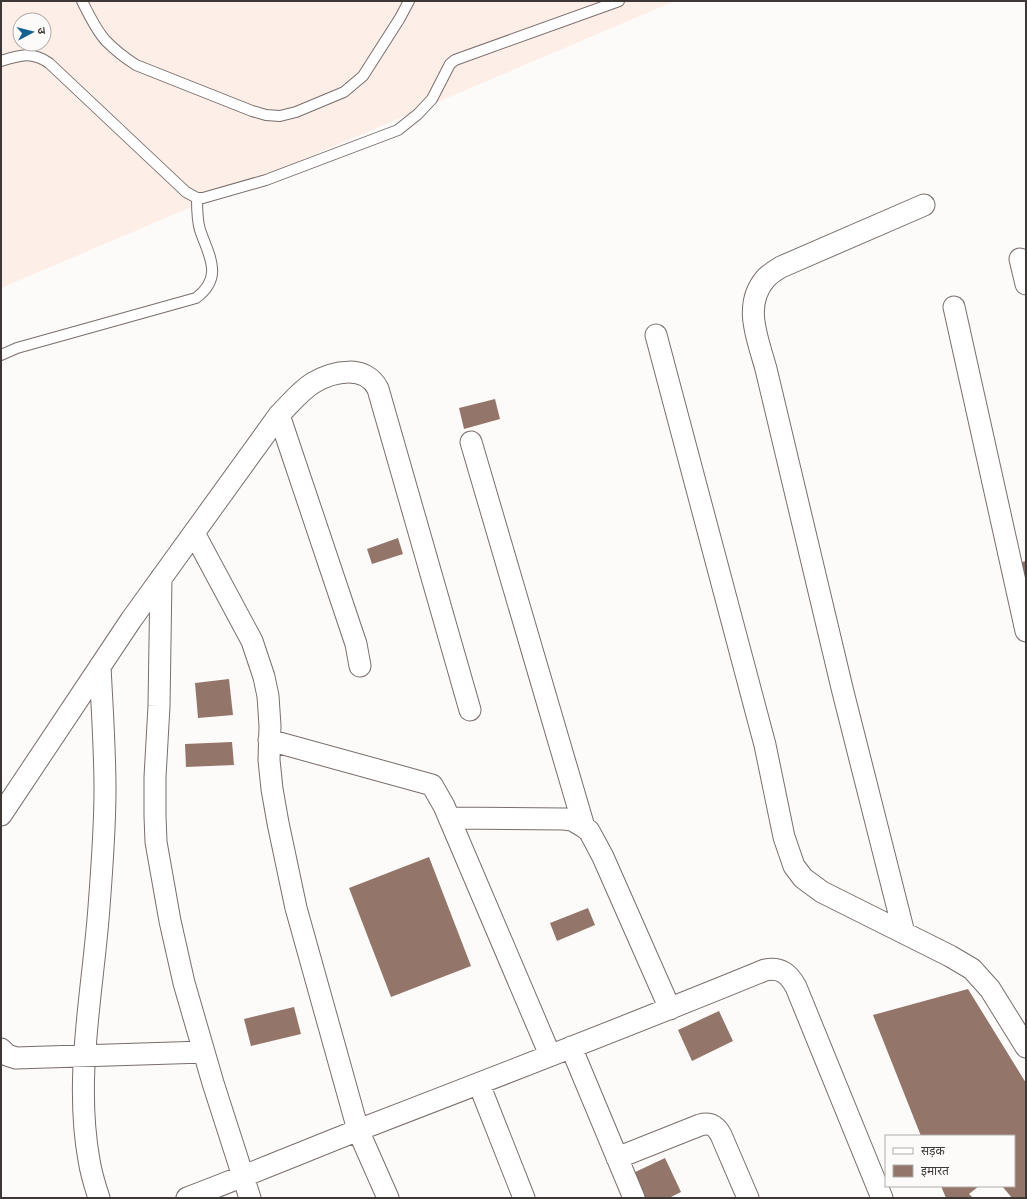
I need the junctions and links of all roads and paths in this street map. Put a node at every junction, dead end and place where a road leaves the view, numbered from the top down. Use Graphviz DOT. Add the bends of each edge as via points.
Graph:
graph roads {
  1 [pos="82,1"];
  2 [pos="409,1"];
  3 [pos="619,1"];
  4 [pos="1,61"];
  5 [pos="197,198"];
  6 [pos="924,205"];
  7 [pos="1020,259"];
  8 [pos="1026,284"];
  9 [pos="954,307"];
  10 [pos="656,335"];
  11 [pos="1,355"];
  12 [pos="279,415"];
  13 [pos="471,442"];
  14 [pos="194,533"];
  15 [pos="161,578"];
  16 [pos="1026,630"];
  17 [pos="100,666"];
  18 [pos="360,666"];
  19 [pos="470,710"];
  20 [pos="269,740"];
  21 [pos="1,815"];
  22 [pos="449,818"];
  23 [pos="584,827"];
  24 [pos="904,933"];
  25 [pos="670,1009"];
  26 [pos="1026,1046"];
  27 [pos="571,1047"];
  28 [pos="1,1049"];
  29 [pos="204,1052"];
  30 [pos="550,1055"];
  31 [pos="85,1056"];
  32 [pos="478,1084"];
  33 [pos="358,1130"];
  34 [pos="617,1158"];
  35 [pos="243,1177"];
  36 [pos="99,1198"];
  37 [pos="186,1198"];
  38 [pos="250,1198"];
  39 [pos="388,1198"];
  40 [pos="524,1198"];
  41 [pos="634,1198"];
  42 [pos="748,1198"];
  43 [pos="882,1198"];
  1 -- 2 [label="lane" via="105,41 136,65 252,111 280,116 338,95 363,76"];
  3 -- 5 [label="lane" via="455,60 450,64 432,99 398,130 266,180"];
  4 -- 5 [label="lane" via="30,54 50,63 179,186"];
  5 -- 11 [label="lane" via="200,228 208,250 212,274 205,291 196,298 17,348"];
  6 -- 24 [label="street" via="781,267 767,277 753,304 754,326 842,692"];
  7 -- 8 [label="street"];
  9 -- 16 [label="street"];
  10 -- 24 [label="street" via="763,738 784,837 794,866 802,878 822,892"];
  12 -- 14 [label="street"];
  12 -- 18 [label="street" via="356,644"];
  12 -- 19 [label="street" via="313,383 330,376 360,373 375,382"];
  13 -- 23 [label="street"];
  14 -- 15 [label="street"];
  14 -- 20 [label="street" via="252,641 268,696"];
  15 -- 17 [label="street"];
  15 -- 29 [label="street" via="156,842 184,984"];
  17 -- 21 [label="street"];
  17 -- 31 [label="street" via="105,789 98,918"];
  20 -- 22 [label="street" via="432,785"];
  20 -- 33 [label="street" via="269,760 278,823 296,908"];
  22 -- 23 [label="street" via="564,819 572,820"];
  22 -- 30 [label="street"];
  23 -- 25 [label="street" via="589,831 603,857"];
  24 -- 26 [label="street" via="972,969 990,989"];
  25 -- 27 [label="street"];
  25 -- 43 [label="street" via="765,970 777,969 787,974 796,987"];
  27 -- 30 [label="street"];
  27 -- 34 [label="street"];
  28 -- 31 [label="street" via="7,1055 16,1058"];
  29 -- 31 [label="street"];
  29 -- 35 [label="street"];
  30 -- 32 [label="street"];
  31 -- 36 [label="street" via="85,1131 89,1161"];
  32 -- 33 [label="street"];
  32 -- 40 [label="street"];
  33 -- 35 [label="street"];
  33 -- 39 [label="street"];
  34 -- 41 [label="street"];
  34 -- 42 [label="street" via="700,1125 709,1124 718,1129"];
  35 -- 37 [label="street"];
  35 -- 38 [label="street"];
}
